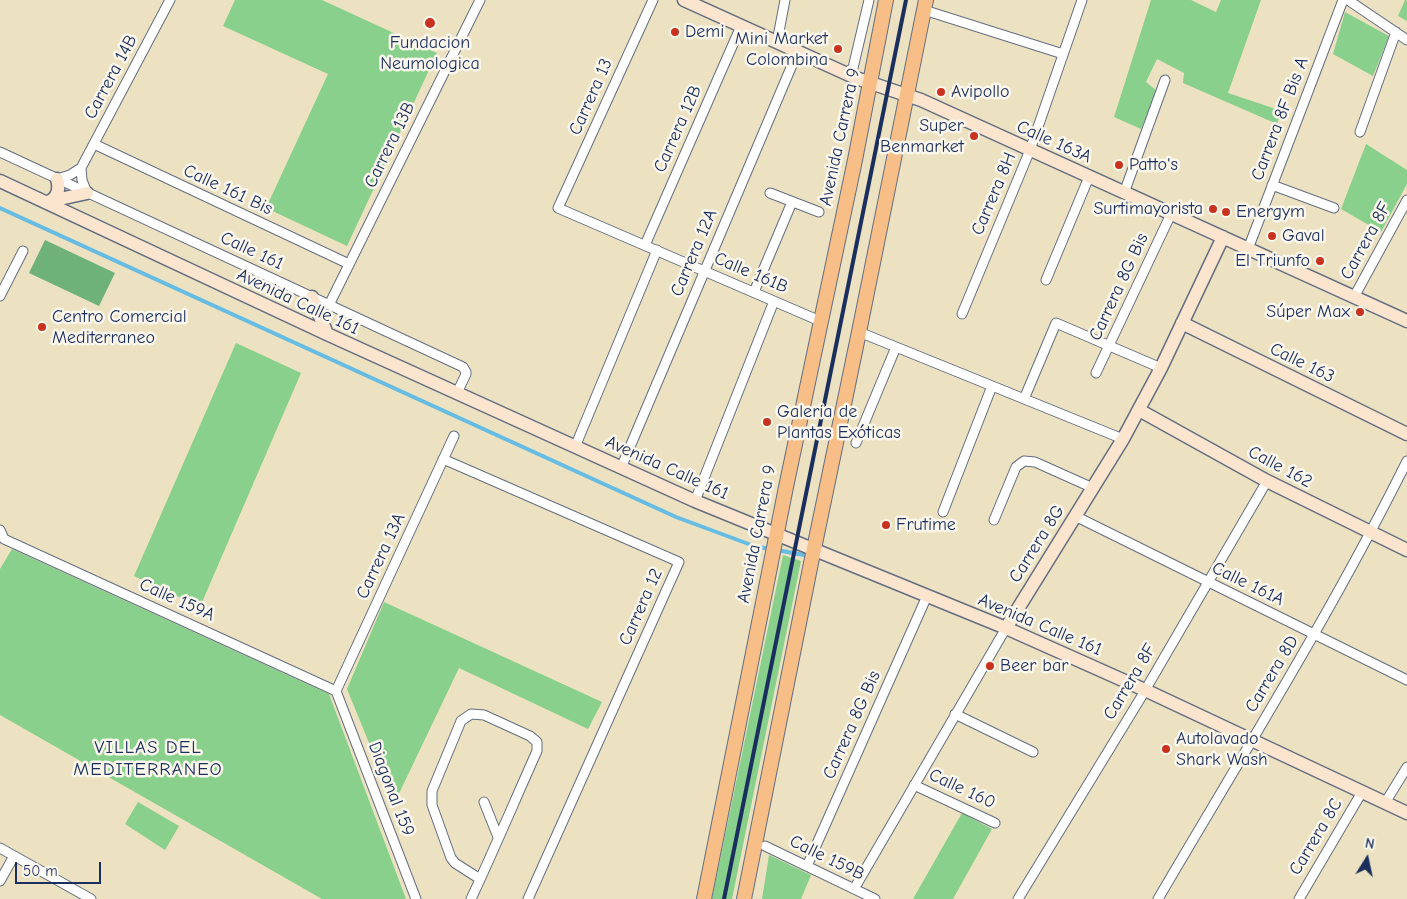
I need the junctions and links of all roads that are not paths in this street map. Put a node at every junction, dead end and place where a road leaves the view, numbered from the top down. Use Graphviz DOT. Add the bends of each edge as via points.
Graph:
graph roads {
  1 [pos="170,0"];
  2 [pos="480,0"];
  3 [pos="653,0"];
  4 [pos="684,0"];
  5 [pos="785,0"];
  6 [pos="868,0"];
  7 [pos="886,0"];
  8 [pos="1082,0"];
  9 [pos="1343,0"];
  10 [pos="1348,0"];
  11 [pos="925,5"];
  12 [pos="741,26"];
  13 [pos="1396,32"];
  14 [pos="1407,40"];
  15 [pos="777,42"];
  16 [pos="798,52"];
  17 [pos="1063,54"];
  18 [pos="846,73"];
  19 [pos="1165,80"];
  20 [pos="870,83"];
  21 [pos="907,95"];
  22 [pos="1360,132"];
  23 [pos="94,144"];
  24 [pos="1030,150"];
  25 [pos="0,152"];
  26 [pos="81,168"];
  27 [pos="1089,177"];
  28 [pos="57,179"];
  29 [pos="0,181"];
  30 [pos="1272,185"];
  31 [pos="87,193"];
  32 [pos="1124,193"];
  33 [pos="770,194"];
  34 [pos="1407,200"];
  35 [pos="46,202"];
  36 [pos="792,202"];
  37 [pos="558,208"];
  38 [pos="1334,208"];
  39 [pos="819,212"];
  40 [pos="1171,214"];
  41 [pos="1223,237"];
  42 [pos="645,245"];
  43 [pos="1248,249"];
  44 [pos="657,250"];
  45 [pos="23,252"];
  46 [pos="349,264"];
  47 [pos="704,271"];
  48 [pos="1046,280"];
  49 [pos="754,292"];
  50 [pos="0,296"];
  51 [pos="312,297"];
  52 [pos="1354,297"];
  53 [pos="774,301"];
  54 [pos="329,305"];
  55 [pos="962,314"];
  56 [pos="820,321"];
  57 [pos="1407,321"];
  58 [pos="1182,323"];
  59 [pos="860,332"];
  60 [pos="327,334"];
  61 [pos="1110,346"];
  62 [pos="896,347"];
  63 [pos="1160,368"];
  64 [pos="1096,373"];
  65 [pos="992,386"];
  66 [pos="456,393"];
  67 [pos="1024,399"];
  68 [pos="1139,410"];
  69 [pos="1407,434"];
  70 [pos="454,436"];
  71 [pos="1123,439"];
  72 [pos="856,443"];
  73 [pos="575,447"];
  74 [pos="443,459"];
  75 [pos="1407,461"];
  76 [pos="621,468"];
  77 [pos="1267,481"];
  78 [pos="1093,488"];
  79 [pos="695,501"];
  80 [pos="942,512"];
  81 [pos="1075,516"];
  82 [pos="994,520"];
  83 [pos="0,530"];
  84 [pos="1371,533"];
  85 [pos="776,534"];
  86 [pos="2,543"];
  87 [pos="813,550"];
  88 [pos="1407,550"];
  89 [pos="1207,582"];
  90 [pos="927,596"];
  91 [pos="1006,628"];
  92 [pos="1315,635"];
  93 [pos="1407,680"];
  94 [pos="336,690"];
  95 [pos="1145,690"];
  96 [pos="955,714"];
  97 [pos="1252,740"];
  98 [pos="1033,752"];
  99 [pos="1407,767"];
  100 [pos="914,785"];
  101 [pos="1362,792"];
  102 [pos="484,802"];
  103 [pos="1385,803"];
  104 [pos="1407,813"];
  105 [pos="996,822"];
  106 [pos="498,837"];
  107 [pos="765,846"];
  108 [pos="0,848"];
  109 [pos="14,856"];
  110 [pos="807,866"];
  111 [pos="480,879"];
  112 [pos="0,881"];
  113 [pos="854,889"];
  114 [pos="91,899"];
  115 [pos="416,899"];
  116 [pos="471,899"];
  117 [pos="528,899"];
  118 [pos="704,899"];
  119 [pos="744,899"];
  120 [pos="875,899"];
  121 [pos="1018,899"];
  122 [pos="1158,899"];
  123 [pos="1298,899"];
  1 -- 23 [label="street, Carrera 14B"];
  2 -- 46 [label="street, Carrera 13B"];
  3 -- 37 [label="street, Carrera 13"];
  4 -- 12 [label="main road, Calle 163A"];
  5 -- 15 [label="street"];
  6 -- 18 [label="street" via="853,68"];
  7 -- 20 [label="main road, Avenida Carrera 9"];
  8 -- 17 [label="street, Carrera 8H"];
  9 -- 30 [label="street, Carrera 8F Bis A"];
  10 -- 13 [label="street"];
  11 -- 17 [label="street"];
  11 -- 21 [label="main road"];
  12 -- 15 [label="main road, Calle 163A"];
  12 -- 42 [label="street, Carrera 12B"];
  13 -- 14 [label="street"];
  13 -- 22 [label="street"];
  15 -- 16 [label="main road, Calle 163A"];
  16 -- 18 [label="main road, Calle 163A"];
  16 -- 47 [label="street, Carrera 12A"];
  17 -- 24 [label="street, Carrera 8H"];
  18 -- 20 [label="main road, Calle 163A"];
  19 -- 32 [label="street"];
  20 -- 21 [label="main road, Calle 163A"];
  20 -- 56 [label="main road, Avenida Carrera 9"];
  21 -- 24 [label="main road, Calle 163A"];
  21 -- 59 [label="main road"];
  23 -- 26 [label="street, Carrera 14B"];
  23 -- 46 [label="street, Calle 161 Bis"];
  24 -- 27 [label="main road, Calle 163A"];
  24 -- 55 [label="street, Carrera 8H"];
  25 -- 28 [label="street, Calle 161"];
  26 -- 28 [label="street"];
  26 -- 31 [label="street"];
  27 -- 32 [label="main road, Calle 163A"];
  27 -- 48 [label="street"];
  28 -- 31 [label="street, Calle 161"];
  28 -- 35 [label="main road" via="56,196"];
  29 -- 35 [label="main road, Avenida Calle 161"];
  30 -- 38 [label="street"];
  30 -- 43 [label="street, Carrera 8F Bis A"];
  31 -- 35 [label="main road"];
  31 -- 51 [label="street, Calle 161"];
  32 -- 40 [label="main road, Calle 163A"];
  33 -- 36 [label="street"];
  34 -- 52 [label="street, Carrera 8F"];
  35 -- 60 [label="main road, Avenida Calle 161"];
  36 -- 39 [label="street"];
  36 -- 49 [label="street"];
  37 -- 42 [label="street, Calle 161B"];
  40 -- 41 [label="main road, Calle 163A"];
  40 -- 61 [label="street, Carrera 8G Bis"];
  41 -- 43 [label="main road, Calle 163A"];
  41 -- 58 [label="main road, Carrera 8G"];
  42 -- 44 [label="street, Calle 161B"];
  43 -- 52 [label="main road, Calle 163A"];
  44 -- 47 [label="street, Calle 161B"];
  44 -- 73 [label="street"];
  45 -- 50 [label="street"];
  46 -- 54 [label="street, Carrera 13B"];
  47 -- 49 [label="street, Calle 161B"];
  47 -- 76 [label="street, Carrera 12A"];
  49 -- 53 [label="street, Calle 161B"];
  51 -- 54 [label="street, Calle 161"];
  51 -- 60 [label="main road"];
  52 -- 57 [label="main road, Calle 163A"];
  53 -- 56 [label="street, Calle 161B"];
  53 -- 79 [label="street"];
  54 -- 66 [label="street, Calle 161" via="463,367 466,374"];
  56 -- 85 [label="main road, Avenida Carrera 9"];
  58 -- 63 [label="main road, Carrera 8G"];
  58 -- 69 [label="main road, Calle 163"];
  59 -- 62 [label="street"];
  59 -- 87 [label="main road"];
  60 -- 66 [label="main road, Avenida Calle 161"];
  61 -- 63 [label="street"];
  61 -- 64 [label="street, Carrera 8G Bis"];
  61 -- 67 [label="street" via="1056,323"];
  62 -- 65 [label="street"];
  62 -- 72 [label="street"];
  63 -- 68 [label="main road, Carrera 8G"];
  65 -- 67 [label="street"];
  65 -- 80 [label="street"];
  66 -- 73 [label="main road, Avenida Calle 161"];
  67 -- 71 [label="street"];
  68 -- 71 [label="main road, Carrera 8G"];
  68 -- 77 [label="main road, Calle 162"];
  70 -- 74 [label="street, Carrera 13A"];
  71 -- 78 [label="main road, Carrera 8G"];
  73 -- 76 [label="main road, Avenida Calle 161"];
  74 -- 94 [label="street, Carrera 13A"];
  74 -- 117 [label="street, Carrera 12" via="679,562"];
  75 -- 84 [label="street, Carrera 8D"];
  76 -- 79 [label="main road, Avenida Calle 161"];
  77 -- 84 [label="main road, Calle 162"];
  77 -- 89 [label="street, Carrera 8F"];
  78 -- 81 [label="main road, Carrera 8G"];
  78 -- 82 [label="street" via="1035,462 1024,461 1016,467"];
  79 -- 85 [label="main road, Avenida Calle 161"];
  81 -- 89 [label="street, Calle 161A"];
  81 -- 91 [label="main road, Carrera 8G"];
  83 -- 86 [label="street"];
  84 -- 88 [label="main road, Calle 162"];
  84 -- 92 [label="street, Carrera 8D"];
  85 -- 87 [label="main road, Avenida Calle 161"];
  85 -- 118 [label="main road, Avenida Carrera 9"];
  86 -- 94 [label="street, Calle 159A"];
  87 -- 90 [label="main road, Avenida Calle 161"];
  87 -- 119 [label="main road"];
  89 -- 92 [label="street, Calle 161A"];
  89 -- 95 [label="street, Carrera 8F"];
  90 -- 91 [label="main road, Avenida Calle 161"];
  90 -- 110 [label="street, Carrera 8G Bis"];
  91 -- 95 [label="main road, Avenida Calle 161"];
  91 -- 96 [label="street, Carrera 8G"];
  92 -- 93 [label="street, Calle 161A"];
  92 -- 97 [label="street, Carrera 8D"];
  94 -- 115 [label="street, Diagonal 159"];
  95 -- 97 [label="main road, Avenida Calle 161"];
  95 -- 121 [label="street, Carrera 8F"];
  96 -- 98 [label="street"];
  96 -- 100 [label="street, Carrera 8G"];
  97 -- 101 [label="main road, Avenida Calle 161"];
  97 -- 122 [label="street, Carrera 8D"];
  99 -- 103 [label="street"];
  100 -- 105 [label="street, Calle 160"];
  100 -- 113 [label="street, Carrera 8G"];
  101 -- 103 [label="main road, Avenida Calle 161"];
  101 -- 123 [label="street, Carrera 8C"];
  102 -- 106 [label="street"];
  103 -- 104 [label="main road, Avenida Calle 161"];
  106 -- 111 [label="street"];
  106 -- 111 [label="street" via="537,750 537,742 484,715 471,714 461,721 432,791 432,805 451,858 455,864"];
  107 -- 110 [label="street, Calle 159B"];
  108 -- 109 [label="street"];
  109 -- 112 [label="street"];
  109 -- 114 [label="street"];
  110 -- 113 [label="street, Calle 159B"];
  111 -- 116 [label="street"];
  113 -- 120 [label="street, Calle 159B"];
}
